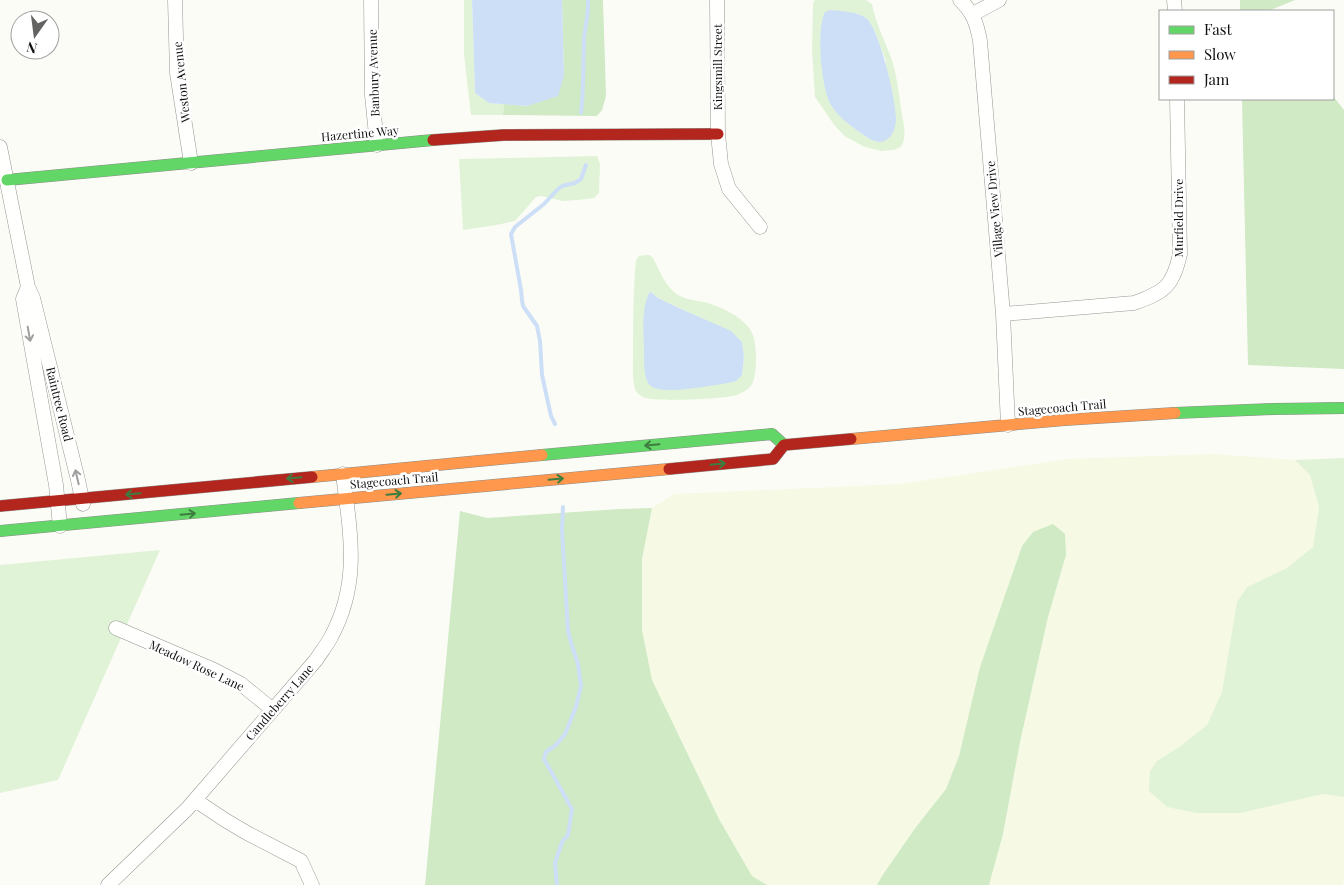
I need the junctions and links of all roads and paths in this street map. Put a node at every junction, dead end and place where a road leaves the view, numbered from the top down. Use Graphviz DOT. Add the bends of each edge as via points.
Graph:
graph roads {
  1 [pos="175,0"];
  2 [pos="371,0"];
  3 [pos="717,0"];
  4 [pos="960,0"];
  5 [pos="999,0"];
  6 [pos="973,14"];
  7 [pos="1177,100"];
  8 [pos="718,134"];
  9 [pos="377,145"];
  10 [pos="0,147"];
  11 [pos="192,163"];
  12 [pos="7,180"];
  13 [pos="760,227"];
  14 [pos="28,287"];
  15 [pos="1002,314"];
  16 [pos="1344,408"];
  17 [pos="1008,425"];
  18 [pos="784,445"];
  19 [pos="343,474"];
  20 [pos="82,498"];
  21 [pos="346,499"];
  22 [pos="58,501"];
  23 [pos="0,506"];
  24 [pos="85,523"];
  25 [pos="60,526"];
  26 [pos="0,531"];
  27 [pos="116,628"];
  28 [pos="273,710"];
  29 [pos="195,800"];
  30 [pos="108,885"];
  31 [pos="312,885"];
  1 -- 11 [label="street, Weston Avenue" via="177,73"];
  2 -- 9 [label="street, Banbury Avenue" via="372,95"];
  3 -- 8 [label="street, Kingsmill Street"];
  4 -- 6 [label="street, Village View Drive"];
  5 -- 6 [label="street"];
  6 -- 15 [label="street, Village View Drive" via="980,41"];
  7 -- 15 [label="street, Murfield Drive" via="1180,254 1176,272 1166,287 1134,303"];
  8 -- 9 [label="main road, Hazertine Way" via="470,136"];
  8 -- 13 [label="street, Kingsmill Street" via="721,164 729,189"];
  9 -- 11 [label="main road, Hazertine Way"];
  10 -- 12 [label="street, Raintree Road"];
  11 -- 12 [label="main road, Hazertine Way"];
  12 -- 14 [label="street, Raintree Road"];
  20 -- 14 [label="street, Raintree Road, one-way" via="34,298"];
  14 -- 22 [label="street, Raintree Road, one-way" via="23,299"];
  15 -- 17 [label="street, Village View Drive"];
  16 -- 17 [label="main road, Stagecoach Trail" via="1159,413"];
  17 -- 18 [label="main road, Stagecoach Trail"];
  18 -- 19 [label="main road, Stagecoach Trail, one-way" via="772,434"];
  21 -- 18 [label="main road, Stagecoach Trail, one-way" via="773,459"];
  19 -- 20 [label="main road, Stagecoach Trail, one-way"];
  19 -- 21 [label="street, Candleberry Lane"];
  20 -- 22 [label="main road, Stagecoach Trail"];
  20 -- 24 [label="street, Raintree Road"];
  24 -- 21 [label="main road, Stagecoach Trail, one-way"];
  21 -- 28 [label="street, Candleberry Lane" via="352,552 347,598 331,638"];
  22 -- 23 [label="main road, Stagecoach Trail"];
  22 -- 25 [label="street, Raintree Road"];
  24 -- 25 [label="main road, Stagecoach Trail"];
  25 -- 26 [label="main road, Stagecoach Trail"];
  27 -- 28 [label="street, Meadow Rose Lane" via="242,684"];
  28 -- 29 [label="street, Candleberry Lane"];
  29 -- 30 [label="street, Candleberry Lane"];
  29 -- 31 [label="street" via="247,833 301,861"];
}
